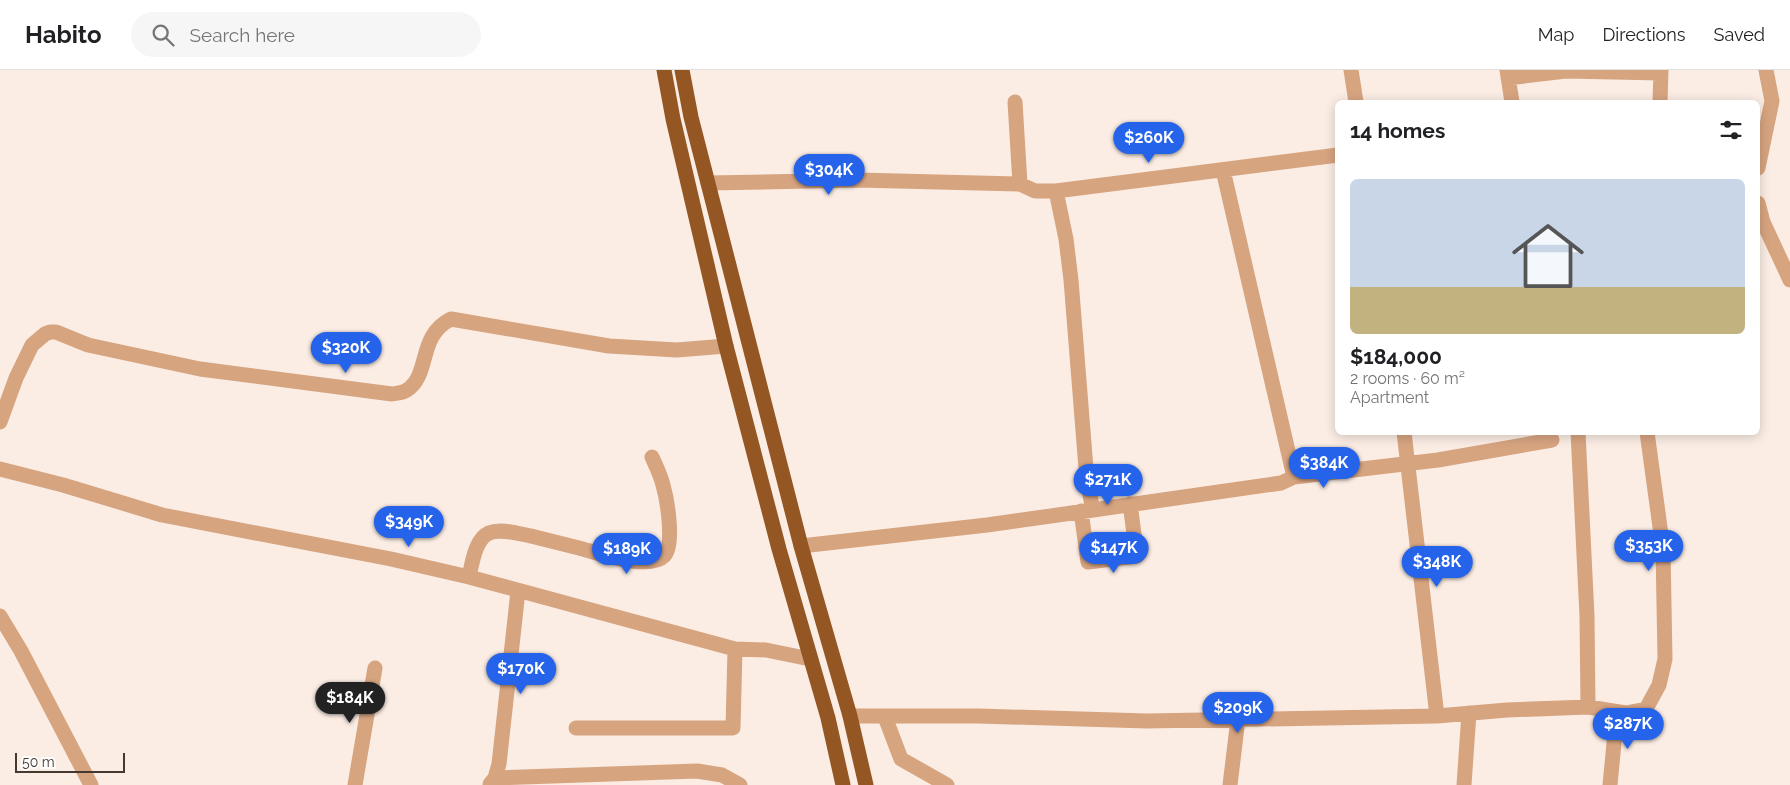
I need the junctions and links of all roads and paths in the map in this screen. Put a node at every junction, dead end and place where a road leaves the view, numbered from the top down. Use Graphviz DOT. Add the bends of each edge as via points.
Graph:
graph roads {
  1 [pos="664,70"];
  2 [pos="682,70"];
  3 [pos="1351,70"];
  4 [pos="1766,70"];
  5 [pos="1660,71"];
  6 [pos="1507,74"];
  7 [pos="1356,100"];
  8 [pos="1512,100"];
  9 [pos="1660,100"];
  10 [pos="1015,102"];
  11 [pos="1335,155"];
  12 [pos="1760,158"];
  13 [pos="1223,170"];
  14 [pos="708,184"];
  15 [pos="1020,184"];
  16 [pos="1056,191"];
  17 [pos="1760,211"];
  18 [pos="1790,280"];
  19 [pos="726,346"];
  20 [pos="0,422"];
  21 [pos="1404,435"];
  22 [pos="1578,435"];
  23 [pos="1647,435"];
  24 [pos="1552,440"];
  25 [pos="652,457"];
  26 [pos="1408,464"];
  27 [pos="0,469"];
  28 [pos="1294,477"];
  29 [pos="1130,504"];
  30 [pos="1087,510"];
  31 [pos="801,546"];
  32 [pos="469,577"];
  33 [pos="518,591"];
  34 [pos="0,616"];
  35 [pos="735,649"];
  36 [pos="810,659"];
  37 [pos="375,668"];
  38 [pos="1588,708"];
  39 [pos="1617,712"];
  40 [pos="1469,713"];
  41 [pos="850,716"];
  42 [pos="1437,716"];
  43 [pos="885,717"];
  44 [pos="1238,719"];
  45 [pos="576,728"];
  46 [pos="492,781"];
  47 [pos="91,785"];
  48 [pos="355,785"];
  49 [pos="740,785"];
  50 [pos="843,785"];
  51 [pos="866,785"];
  52 [pos="947,785"];
  53 [pos="1230,785"];
  54 [pos="1464,785"];
  55 [pos="1610,785"];
  1 -- 19 [label="highway"];
  2 -- 14 [label="highway"];
  3 -- 7 [label="street"];
  4 -- 12 [label="street" via="1772,101"];
  5 -- 6 [label="street"];
  5 -- 9 [label="street"];
  6 -- 8 [label="street"];
  10 -- 15 [label="street"];
  11 -- 13 [label="street"];
  13 -- 16 [label="street"];
  13 -- 28 [label="street"];
  14 -- 15 [label="street" via="858,180"];
  14 -- 31 [label="highway"];
  15 -- 16 [label="street" via="1035,192"];
  16 -- 30 [label="street" via="1067,247"];
  17 -- 18 [label="street"];
  19 -- 20 [label="street" via="677,350 609,346 451,319 433,332 414,383 406,391 392,394 200,369 88,345 50,332 32,345"];
  19 -- 36 [label="highway"];
  21 -- 26 [label="street"];
  22 -- 38 [label="street"];
  23 -- 39 [label="street" via="1663,549 1665,659 1659,685 1646,709"];
  24 -- 26 [label="street"];
  25 -- 32 [label="street" via="663,485 670,527 670,543 664,557 641,562 619,559 544,539 489,533 480,541"];
  26 -- 28 [label="street"];
  26 -- 42 [label="street"];
  27 -- 32 [label="street" via="63,484 162,515"];
  28 -- 29 [label="street" via="1281,483"];
  29 -- 30 [label="street"];
  29 -- 30 [label="street" via="1137,556 1088,562"];
  30 -- 31 [label="street"];
  31 -- 41 [label="highway"];
  32 -- 33 [label="street"];
  33 -- 35 [label="street"];
  33 -- 46 [label="street" via="504,728 499,764"];
  34 -- 47 [label="street"];
  35 -- 36 [label="street" via="766,650"];
  35 -- 45 [label="street" via="732,728"];
  36 -- 50 [label="highway"];
  37 -- 48 [label="street"];
  38 -- 39 [label="street"];
  38 -- 40 [label="street"];
  39 -- 55 [label="street"];
  40 -- 42 [label="street"];
  40 -- 54 [label="street"];
  41 -- 43 [label="street"];
  41 -- 51 [label="highway"];
  42 -- 44 [label="street"];
  43 -- 44 [label="street" via="1147,721"];
  43 -- 52 [label="street" via="901,759"];
  44 -- 53 [label="street"];
  46 -- 49 [label="street" via="698,771 722,775"];
}
